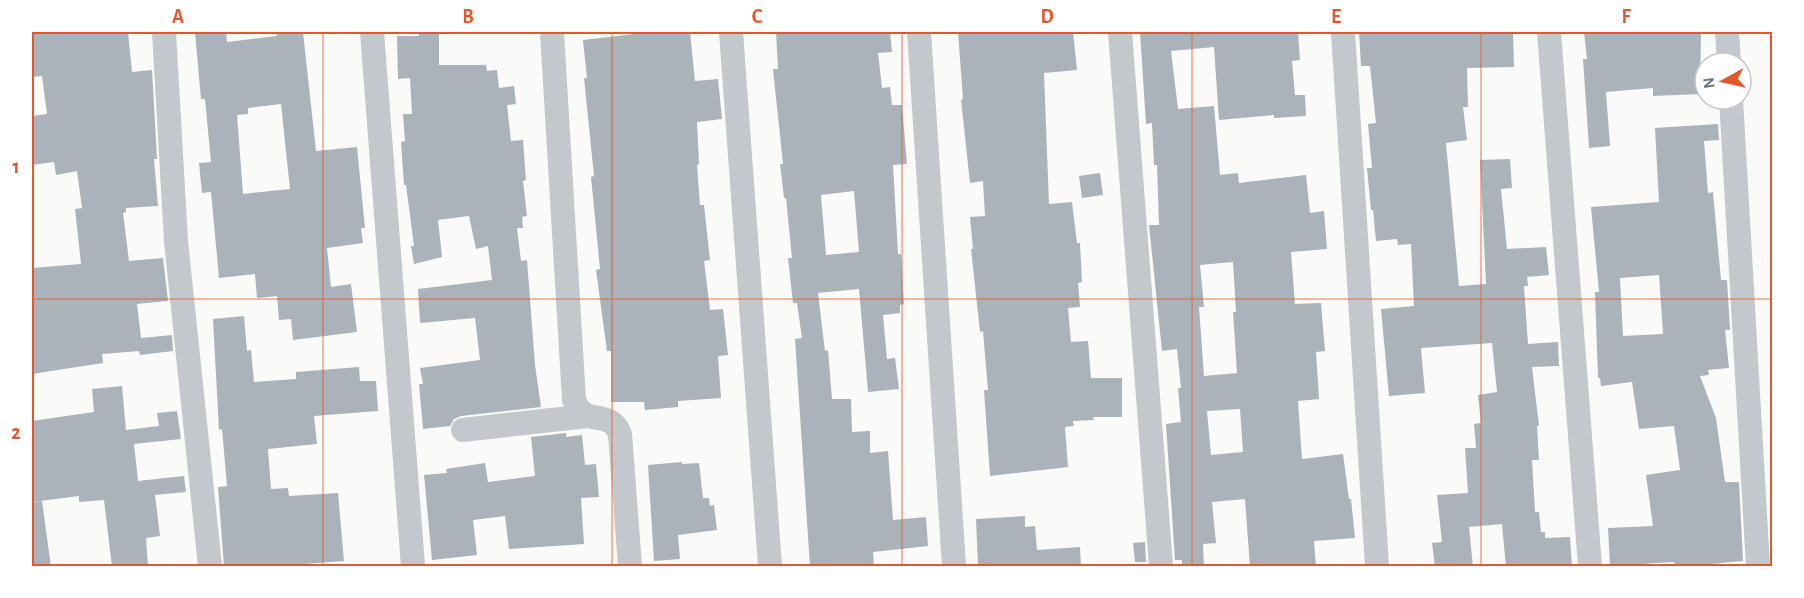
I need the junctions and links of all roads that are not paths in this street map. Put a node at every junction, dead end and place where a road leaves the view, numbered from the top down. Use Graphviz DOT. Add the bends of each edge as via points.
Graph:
graph roads {
  1 [pos="164,32"];
  2 [pos="372,32"];
  3 [pos="552,32"];
  4 [pos="731,32"];
  5 [pos="919,32"];
  6 [pos="1120,32"];
  7 [pos="1343,32"];
  8 [pos="1549,32"];
  9 [pos="1727,32"];
  10 [pos="1728,51"];
  11 [pos="1732,111"];
  12 [pos="587,416"];
  13 [pos="463,430"];
  14 [pos="210,567"];
  15 [pos="413,567"];
  16 [pos="630,567"];
  17 [pos="770,567"];
  18 [pos="954,567"];
  19 [pos="1161,567"];
  20 [pos="1377,567"];
  21 [pos="1590,567"];
  22 [pos="1758,567"];
  1 -- 14 [label="street" via="176,241"];
  2 -- 15 [label="street"];
  3 -- 12 [label="street" via="574,400 577,410"];
  4 -- 17 [label="street"];
  5 -- 18 [label="street"];
  6 -- 19 [label="street"];
  7 -- 20 [label="street"];
  8 -- 21 [label="street"];
  9 -- 10 [label="street"];
  11 -- 22 [label="street"];
  12 -- 13 [label="street"];
  12 -- 16 [label="street" via="609,420 620,434"];
}
